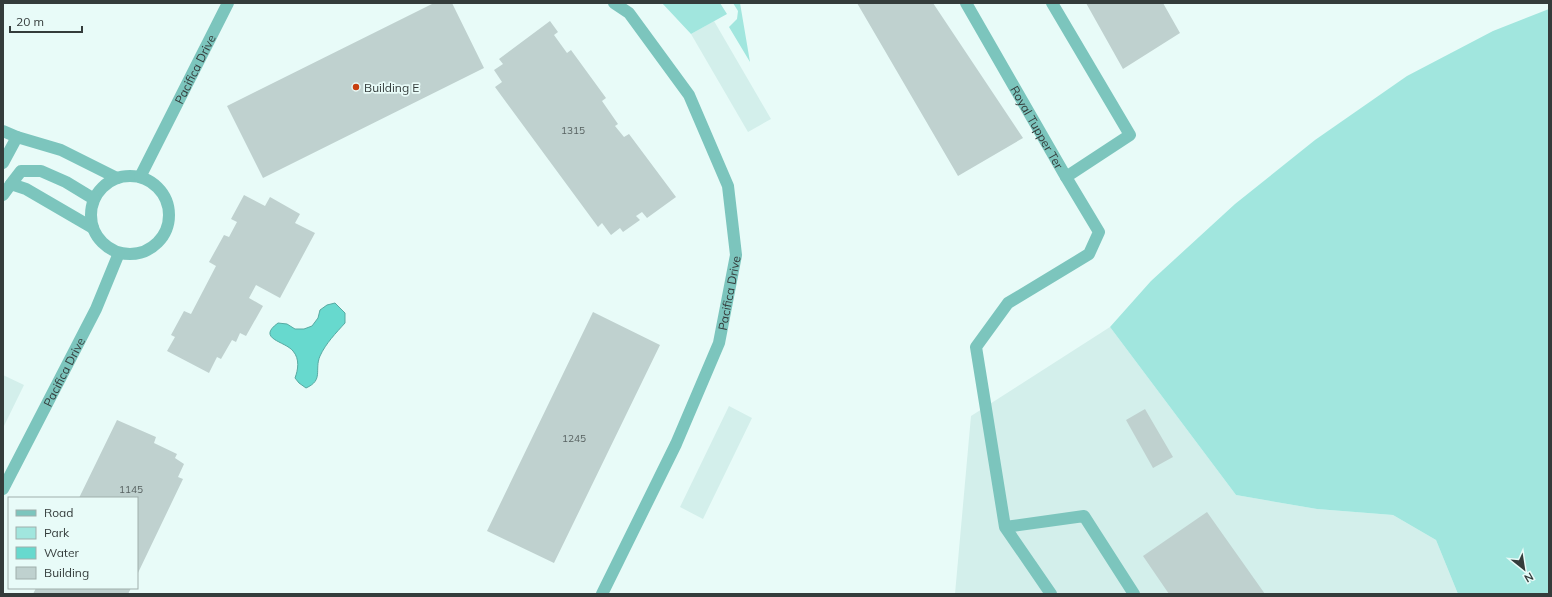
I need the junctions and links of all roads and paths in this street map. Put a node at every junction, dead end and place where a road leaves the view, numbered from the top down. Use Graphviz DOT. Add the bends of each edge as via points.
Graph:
graph roads {
  1 [pos="228,3"];
  2 [pos="614,3"];
  3 [pos="966,3"];
  4 [pos="1052,3"];
  5 [pos="3,131"];
  6 [pos="17,137"];
  7 [pos="3,163"];
  8 [pos="140,177"];
  9 [pos="1066,177"];
  10 [pos="117,178"];
  11 [pos="11,184"];
  12 [pos="3,195"];
  13 [pos="94,199"];
  14 [pos="93,228"];
  15 [pos="119,253"];
  16 [pos="3,489"];
  17 [pos="1005,527"];
  18 [pos="602,594"];
  19 [pos="1051,594"];
  20 [pos="1134,594"];
  1 -- 8 [label="street, Pacifica Drive"];
  2 -- 18 [label="street, Pacifica Drive" via="629,13 689,95 728,186 736,255 719,343 676,444"];
  3 -- 9 [label="street, Royal Tupper Ter"];
  4 -- 9 [label="street, Royal Tupper Ter" via="1130,135"];
  5 -- 6 [label="street"];
  6 -- 7 [label="street"];
  6 -- 10 [label="street" via="61,150"];
  8 -- 10 [label="street" via="136,175"];
  8 -- 15 [label="street" via="149,180 160,189 167,200 167,226 154,246 143,252"];
  9 -- 17 [label="street" via="1099,232 1089,254 1008,303 976,346"];
  10 -- 13 [label="street" via="110,180 99,190"];
  11 -- 12 [label="street"];
  11 -- 13 [label="street" via="21,171 41,171"];
  11 -- 14 [label="street" via="26,189"];
  13 -- 14 [label="street" via="90,215"];
  14 -- 15 [label="street" via="107,247"];
  15 -- 16 [label="street, Pacifica Drive" via="96,309"];
  17 -- 19 [label="street"];
  17 -- 20 [label="street" via="1084,516"];
}
